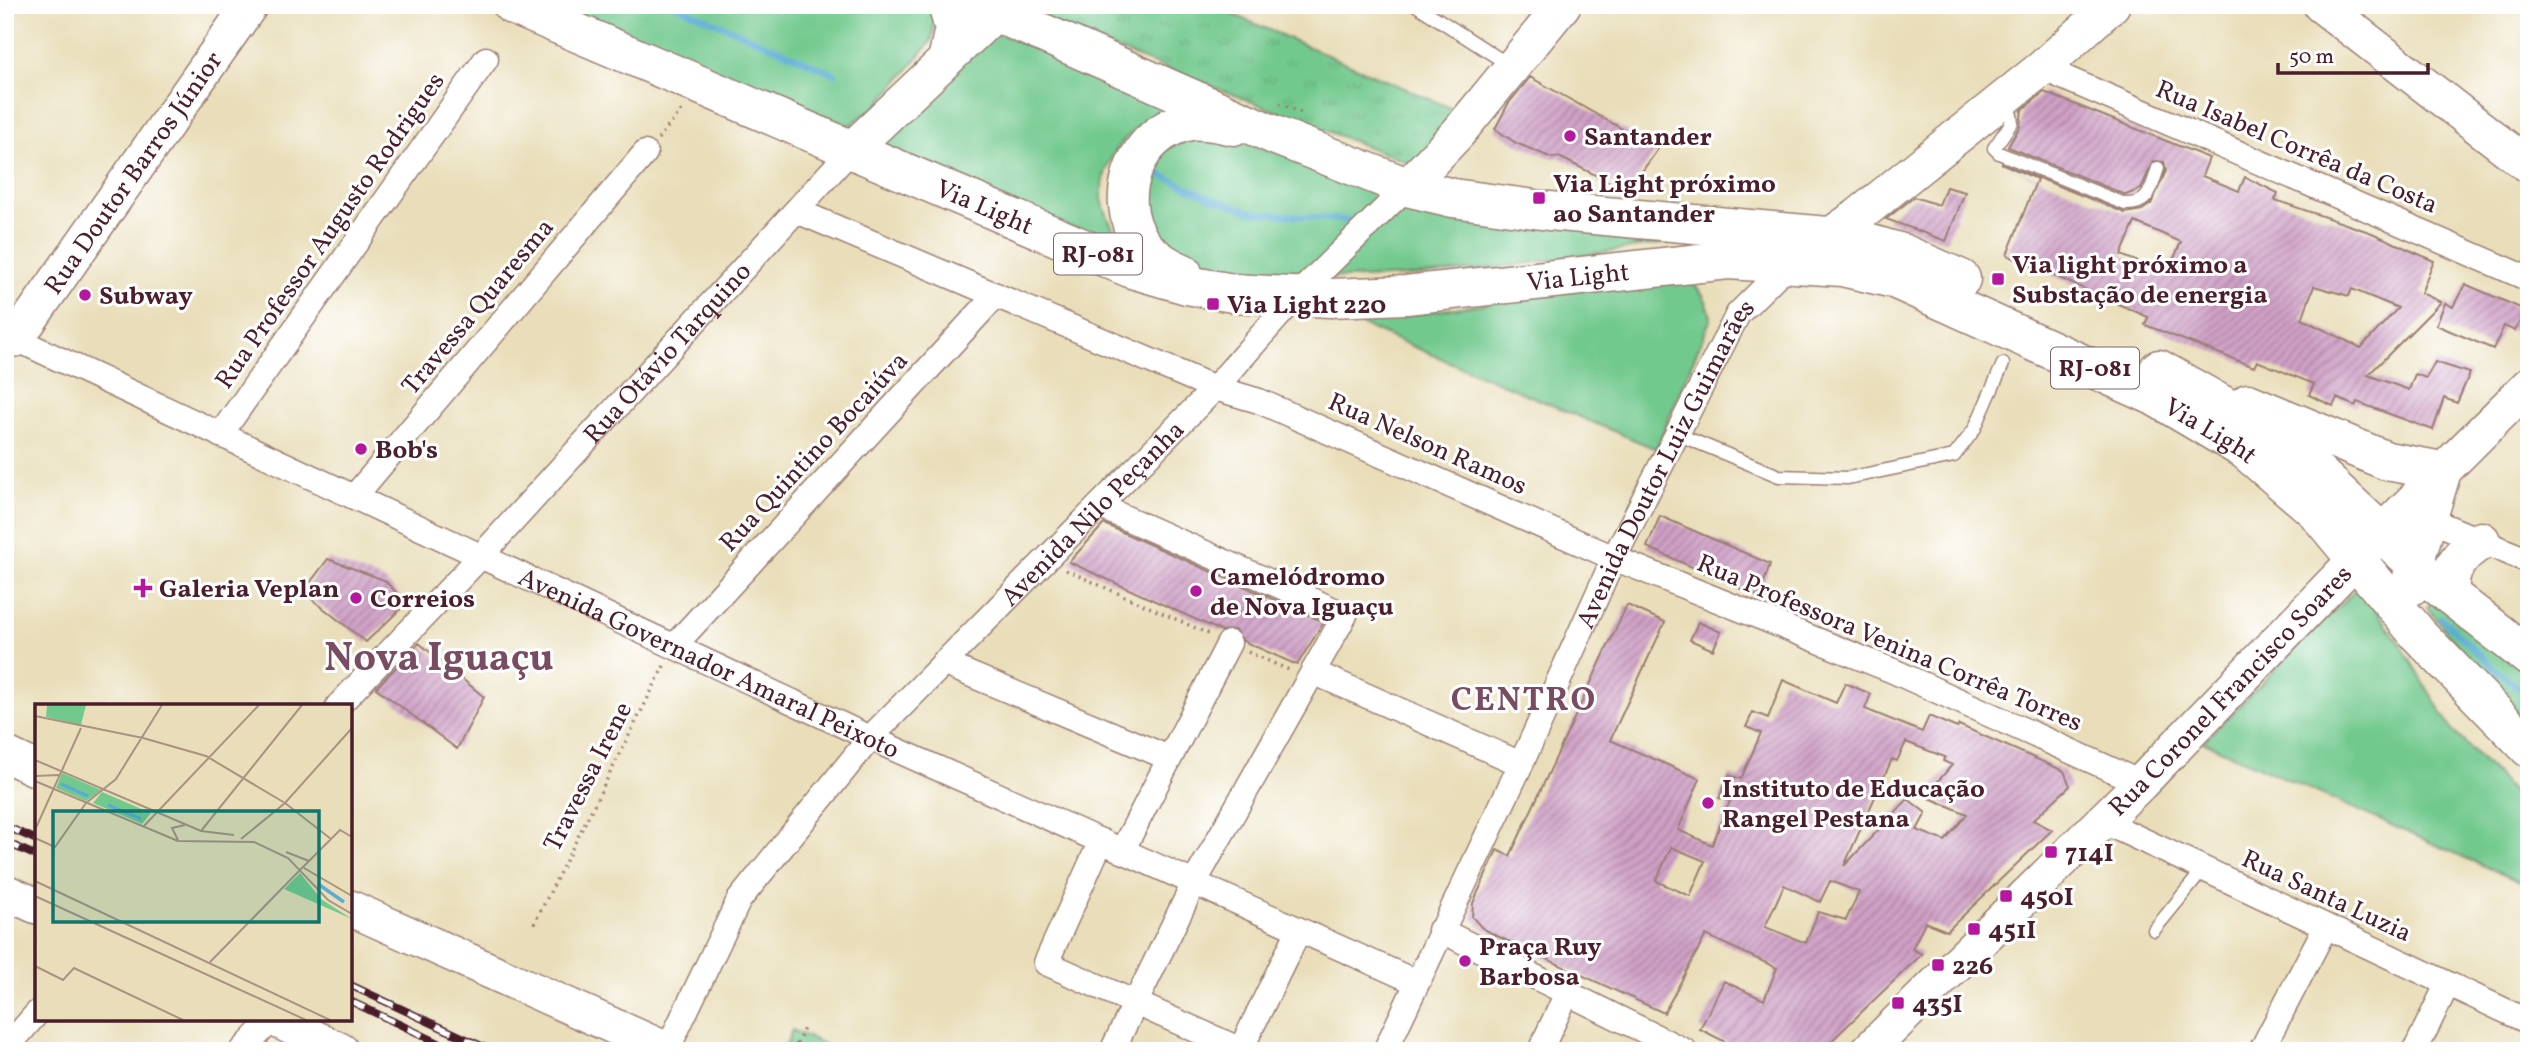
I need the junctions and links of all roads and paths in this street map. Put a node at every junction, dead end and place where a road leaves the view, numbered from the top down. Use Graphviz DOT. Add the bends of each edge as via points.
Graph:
graph roads {
  1 [pos="250,5"];
  2 [pos="512,5"];
  3 [pos="947,5"];
  4 [pos="1416,5"];
  5 [pos="1563,5"];
  6 [pos="2112,5"];
  7 [pos="2321,5"];
  8 [pos="993,8"];
  9 [pos="947,56"];
  10 [pos="486,59"];
  11 [pos="1513,67"];
  12 [pos="2042,68"];
  13 [pos="703,85"];
  14 [pos="1998,103"];
  15 [pos="1279,137"];
  16 [pos="853,148"];
  17 [pos="645,153"];
  18 [pos="2529,166"];
  19 [pos="2158,167"];
  20 [pos="1407,187"];
  21 [pos="797,211"];
  22 [pos="1656,219"];
  23 [pos="1831,236"];
  24 [pos="1728,260"];
  25 [pos="1788,263"];
  26 [pos="2529,279"];
  27 [pos="1233,293"];
  28 [pos="996,295"];
  29 [pos="1296,296"];
  30 [pos="1738,314"];
  31 [pos="11,337"];
  32 [pos="2003,364"];
  33 [pos="2152,365"];
  34 [pos="2529,385"];
  35 [pos="1215,388"];
  36 [pos="1677,434"];
  37 [pos="220,435"];
  38 [pos="2442,471"];
  39 [pos="354,497"];
  40 [pos="1099,506"];
  41 [pos="2428,519"];
  42 [pos="2382,532"];
  43 [pos="2481,541"];
  44 [pos="481,556"];
  45 [pos="1614,558"];
  46 [pos="2356,560"];
  47 [pos="1045,561"];
  48 [pos="2529,561"];
  49 [pos="2414,564"];
  50 [pos="2451,596"];
  51 [pos="2418,634"];
  52 [pos="1229,643"];
  53 [pos="674,646"];
  54 [pos="2529,657"];
  55 [pos="943,663"];
  56 [pos="1311,676"];
  57 [pos="340,704"];
  58 [pos="870,738"];
  59 [pos="2529,748"];
  60 [pos="5,754"];
  61 [pos="1169,758"];
  62 [pos="1521,764"];
  63 [pos="35,768"];
  64 [pos="2141,783"];
  65 [pos="2102,821"];
  66 [pos="1111,846"];
  67 [pos="2203,870"];
  68 [pos="1194,883"];
  69 [pos="5,892"];
  70 [pos="35,905"];
  71 [pos="352,909"];
  72 [pos="534,924"];
  73 [pos="2325,928"];
  74 [pos="1299,930"];
  75 [pos="1440,930"];
  76 [pos="2154,930"];
  77 [pos="1416,982"];
  78 [pos="2447,985"];
  79 [pos="1567,993"];
  80 [pos="1135,1003"];
  81 [pos="35,1015"];
  82 [pos="271,1021"];
  83 [pos="277,1021"];
  84 [pos="2529,1022"];
  85 [pos="804,1028"];
  86 [pos="797,1044"];
  87 [pos="1391,1049"];
  88 [pos="5,1050"];
  89 [pos="668,1050"];
  90 [pos="1241,1050"];
  91 [pos="242,1051"];
  92 [pos="341,1051"];
  93 [pos="794,1051"];
  94 [pos="812,1051"];
  95 [pos="1112,1051"];
  96 [pos="1540,1051"];
  97 [pos="1685,1051"];
  98 [pos="1868,1051"];
  99 [pos="2261,1051"];
  100 [pos="2415,1051"];
  1 -- 31 [label="street, Rua Doutor Barros Júnior"];
  2 -- 13 [label="main road, Via Light / RJ-081"];
  3 -- 9 [label="main road" via="954,28"];
  4 -- 11 [label="lane"];
  5 -- 11 [label="street, Avenida Nilo Peçanha"];
  6 -- 12 [label="street, Avenida Doutor Luiz Guimarães"];
  7 -- 18 [label="street"];
  8 -- 9 [label="street, Rua Otávio Tarquino"];
  8 -- 15 [label="main road, Via Light / RJ-081"];
  9 -- 16 [label="street, Rua Otávio Tarquino"];
  10 -- 37 [label="street, Rua Professor Augusto Rodrigues"];
  11 -- 20 [label="street, Avenida Nilo Peçanha"];
  12 -- 14 [label="street, Avenida Doutor Luiz Guimarães"];
  12 -- 26 [label="street, Rua Isabel Corrêa da Costa"];
  13 -- 16 [label="main road, Via Light / RJ-081"];
  13 -- 17 [label="path"];
  14 -- 19 [label="lane" via="2012,122 1996,140 1994,148 1999,153 2125,204 2147,199"];
  14 -- 23 [label="street, Avenida Doutor Luiz Guimarães"];
  15 -- 20 [label="main road, Via Light / RJ-081"];
  15 -- 27 [label="main road" via="1216,122 1189,122 1150,142 1129,178 1130,217 1144,246 1173,269"];
  16 -- 21 [label="street, Rua Otávio Tarquino"];
  16 -- 27 [label="main road, Via Light / RJ-081" via="1132,269"];
  17 -- 39 [label="street, Travessa Quaresma"];
  20 -- 22 [label="main road, Via Light / RJ-081" via="1549,211"];
  20 -- 29 [label="street, Avenida Nilo Peçanha"];
  21 -- 28 [label="street, Rua Nelson Ramos"];
  21 -- 44 [label="street, Rua Otávio Tarquino"];
  22 -- 23 [label="main road, Via Light / RJ-081"];
  22 -- 24 [label="main road" via="1701,238"];
  23 -- 25 [label="street, Avenida Doutor Luiz Guimarães"];
  23 -- 33 [label="main road, Via Light / RJ-081" via="1902,253"];
  24 -- 25 [label="main road, Via Light / RJ-081"];
  24 -- 29 [label="main road, Via Light / RJ-081" via="1406,295"];
  24 -- 30 [label="street" via="1737,281"];
  25 -- 30 [label="street, Avenida Doutor Luiz Guimarães"];
  25 -- 46 [label="main road, Via Light / RJ-081" via="1869,271 1894,279 2154,396 2245,450 2315,510"];
  27 -- 29 [label="main road, Via Light / RJ-081"];
  28 -- 35 [label="street, Rua Nelson Ramos"];
  28 -- 53 [label="street, Rua Quintino Bocaiúva"];
  29 -- 35 [label="street, Avenida Nilo Peçanha"];
  30 -- 36 [label="street, Avenida Doutor Luiz Guimarães"];
  31 -- 37 [label="street, Avenida Governador Amaral Peixoto"];
  32 -- 36 [label="lane" via="1974,430 1954,456 1848,478 1779,476"];
  33 -- 38 [label="main road" via="2387,461"];
  33 -- 42 [label="main road, Via Light / RJ-081" via="2253,422 2304,460"];
  34 -- 38 [label="street, Rua Coronel Francisco Soares"];
  35 -- 40 [label="street, Avenida Nilo Peçanha"];
  35 -- 45 [label="street, Rua Nelson Ramos" via="1259,401"];
  36 -- 45 [label="street, Avenida Doutor Luiz Guimarães"];
  37 -- 39 [label="street, Avenida Governador Amaral Peixoto"];
  38 -- 41 [label="main road"];
  38 -- 42 [label="street, Rua Coronel Francisco Soares"];
  39 -- 44 [label="street, Avenida Governador Amaral Peixoto"];
  40 -- 47 [label="street, Avenida Nilo Peçanha"];
  40 -- 56 [label="street" via="1345,615"];
  41 -- 43 [label="street"];
  41 -- 49 [label="main road"];
  42 -- 46 [label="street, Rua Coronel Francisco Soares"];
  42 -- 49 [label="main road, Via Light / RJ-081"];
  43 -- 48 [label="street"];
  43 -- 50 [label="main road" via="2468,549 2453,569"];
  44 -- 53 [label="street, Avenida Governador Amaral Peixoto"];
  44 -- 57 [label="street, Rua Otávio Tarquino"];
  45 -- 62 [label="street, Avenida Doutor Luiz Guimarães"];
  45 -- 64 [label="street, Rua Professora Venina Corrêa Torres" via="1891,670"];
  46 -- 51 [label="main road, Via Light / RJ-081"];
  46 -- 64 [label="street, Rua Coronel Francisco Soares"];
  47 -- 52 [label="path"];
  47 -- 55 [label="street, Avenida Nilo Peçanha"];
  49 -- 50 [label="main road, Via Light / RJ-081"];
  49 -- 51 [label="main road" via="2411,609"];
  50 -- 54 [label="main road, Via Light / RJ-081"];
  51 -- 59 [label="main road, Via Light / RJ-081"];
  52 -- 56 [label="path"];
  52 -- 61 [label="street"];
  53 -- 58 [label="street, Avenida Governador Amaral Peixoto"];
  53 -- 72 [label="path, Travessa Irene"];
  55 -- 58 [label="street, Avenida Nilo Peçanha"];
  55 -- 61 [label="street"];
  56 -- 62 [label="street"];
  56 -- 68 [label="street"];
  58 -- 66 [label="street, Avenida Governador Amaral Peixoto"];
  58 -- 89 [label="street, Avenida Nilo Peçanha" via="739,900"];
  60 -- 63 [label="street"];
  61 -- 66 [label="street"];
  62 -- 75 [label="street, Avenida Doutor Luiz Guimarães"];
  64 -- 65 [label="street, Rua Coronel Francisco Soares"];
  65 -- 67 [label="street, Rua Santa Luzia"];
  65 -- 98 [label="street, Rua Coronel Francisco Soares"];
  66 -- 68 [label="street, Avenida Governador Amaral Peixoto"];
  66 -- 80 [label="street" via="1046,963"];
  67 -- 73 [label="street, Rua Santa Luzia"];
  67 -- 76 [label="lane"];
  68 -- 74 [label="street, Avenida Governador Amaral Peixoto"];
  68 -- 80 [label="street"];
  69 -- 70 [label="street"];
  71 -- 89 [label="street"];
  73 -- 78 [label="street, Rua Santa Luzia"];
  73 -- 99 [label="street"];
  74 -- 77 [label="street, Avenida Governador Amaral Peixoto"];
  74 -- 90 [label="street"];
  75 -- 77 [label="street, Avenida Doutor Luiz Guimarães"];
  75 -- 79 [label="street"];
  77 -- 87 [label="street, Avenida Doutor Luiz Guimarães"];
  78 -- 84 [label="street, Rua Santa Luzia"];
  78 -- 100 [label="street"];
  79 -- 96 [label="street"];
  79 -- 97 [label="street"];
  80 -- 90 [label="street"];
  80 -- 95 [label="street"];
  81 -- 88 [label="street"];
  82 -- 91 [label="street"];
  83 -- 92 [label="street"];
  85 -- 86 [label="path"];
  86 -- 93 [label="path"];
  86 -- 94 [label="path"];
}
